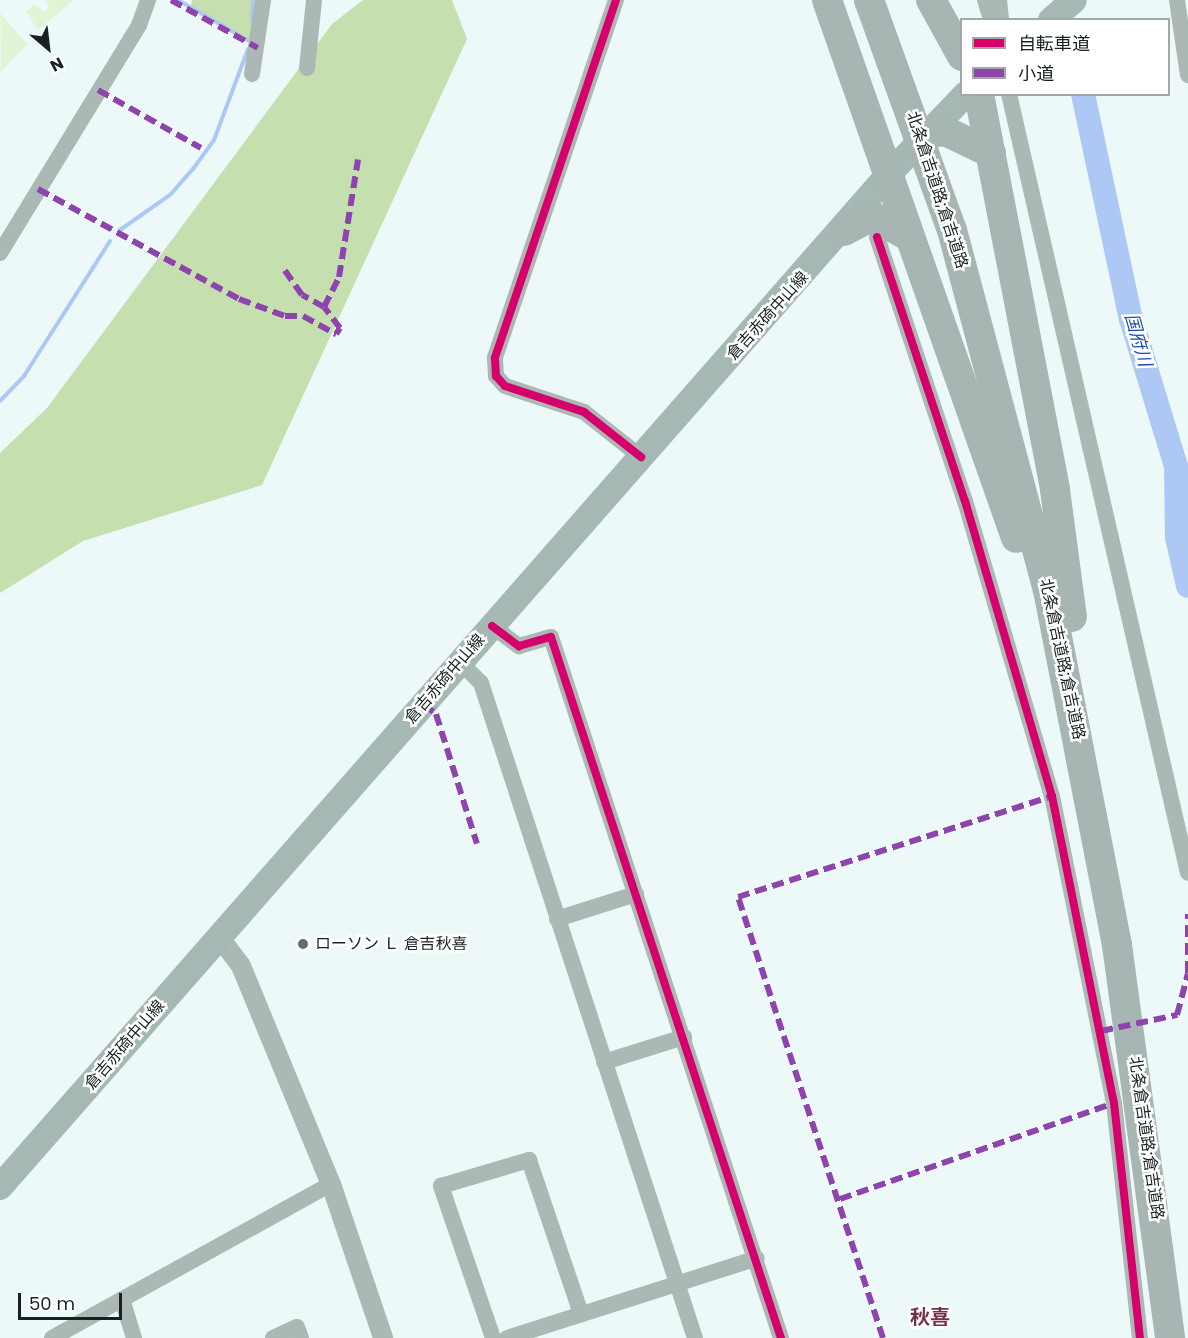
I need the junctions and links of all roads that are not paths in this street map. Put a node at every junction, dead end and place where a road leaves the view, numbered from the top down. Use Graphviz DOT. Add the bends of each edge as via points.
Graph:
graph roads {
  1 [pos="148,0"];
  2 [pos="263,0"];
  3 [pos="314,0"];
  4 [pos="616,0"];
  5 [pos="827,0"];
  6 [pos="869,0"];
  7 [pos="885,0"];
  8 [pos="931,0"];
  9 [pos="985,0"];
  10 [pos="999,0"];
  11 [pos="1074,0"];
  12 [pos="1177,0"];
  13 [pos="990,18"];
  14 [pos="1001,18"];
  15 [pos="1053,18"];
  16 [pos="960,52"];
  17 [pos="307,69"];
  18 [pos="252,74"];
  19 [pos="1188,75"];
  20 [pos="913,89"];
  21 [pos="964,96"];
  22 [pos="979,96"];
  23 [pos="1009,96"];
  24 [pos="925,134"];
  25 [pos="991,153"];
  26 [pos="939,167"];
  27 [pos="888,175"];
  28 [pos="844,231"];
  29 [pos="878,237"];
  30 [pos="909,237"];
  31 [pos="0,253"];
  32 [pos="642,457"];
  33 [pos="492,626"];
  34 [pos="460,662"];
  35 [pos="1082,690"];
  36 [pos="1084,765"];
  37 [pos="1188,873"];
  38 [pos="636,894"];
  39 [pos="557,919"];
  40 [pos="220,938"];
  41 [pos="684,1036"];
  42 [pos="604,1062"];
  43 [pos="331,1184"];
  44 [pos="0,1187"];
  45 [pos="758,1258"];
  46 [pos="677,1284"];
  47 [pos="122,1299"];
  48 [pos="581,1314"];
  49 [pos="52,1338"];
  50 [pos="134,1338"];
  51 [pos="273,1338"];
  52 [pos="301,1338"];
  53 [pos="383,1338"];
  54 [pos="493,1338"];
  55 [pos="507,1338"];
  56 [pos="695,1338"];
  57 [pos="781,1338"];
  58 [pos="1140,1338"];
  59 [pos="1170,1338"];
  60 [pos="1182,1338"];
  1 -- 31 [label="street" via="139,25"];
  2 -- 18 [label="street"];
  3 -- 17 [label="street"];
  4 -- 32 [label="street" via="495,358 496,376 504,386 584,412"];
  5 -- 27 [label="highway"];
  6 -- 20 [label="highway, 北条倉吉道路;倉吉道路"];
  7 -- 20 [label="highway, 北条倉吉道路;倉吉道路"];
  8 -- 16 [label="highway"];
  9 -- 13 [label="street"];
  10 -- 14 [label="street"];
  11 -- 15 [label="main road"];
  12 -- 19 [label="street"];
  20 -- 26 [label="highway, 北条倉吉道路;倉吉道路"];
  21 -- 24 [label="main road, 倉吉赤碕中山線"];
  22 -- 25 [label="highway"];
  23 -- 37 [label="street"];
  24 -- 25 [label="highway" via="945,131"];
  24 -- 27 [label="main road, 倉吉赤碕中山線"];
  25 -- 35 [label="highway" via="1054,490"];
  26 -- 35 [label="highway, 北条倉吉道路;倉吉道路" via="991,319"];
  26 -- 36 [label="highway, 北条倉吉道路;倉吉道路" via="1034,532"];
  27 -- 28 [label="main road, 倉吉赤碕中山線"];
  27 -- 30 [label="highway"];
  28 -- 30 [label="highway" via="872,216"];
  28 -- 32 [label="main road, 倉吉赤碕中山線"];
  29 -- 58 [label="street" via="965,501 1052,796 1114,1103"];
  30 -- 36 [label="highway" via="981,431"];
  32 -- 33 [label="main road, 倉吉赤碕中山線"];
  33 -- 34 [label="main road, 倉吉赤碕中山線"];
  33 -- 38 [label="street" via="519,646 551,637"];
  34 -- 39 [label="street" via="481,683"];
  34 -- 40 [label="main road, 倉吉赤碕中山線"];
  35 -- 60 [label="highway, 北条倉吉道路;倉吉道路" via="1131,942"];
  36 -- 59 [label="highway, 北条倉吉道路;倉吉道路" via="1142,1104"];
  38 -- 39 [label="street"];
  38 -- 41 [label="street"];
  39 -- 42 [label="street"];
  40 -- 43 [label="street" via="241,966"];
  40 -- 44 [label="main road, 倉吉赤碕中山線"];
  41 -- 42 [label="street"];
  41 -- 45 [label="street"];
  42 -- 46 [label="street"];
  43 -- 47 [label="street"];
  43 -- 53 [label="street"];
  45 -- 46 [label="street"];
  45 -- 57 [label="street"];
  46 -- 48 [label="street"];
  46 -- 56 [label="street"];
  47 -- 49 [label="street"];
  47 -- 50 [label="street"];
  48 -- 54 [label="street" via="529,1160 441,1186"];
  48 -- 55 [label="street"];
  51 -- 52 [label="street" via="297,1327"];
}
